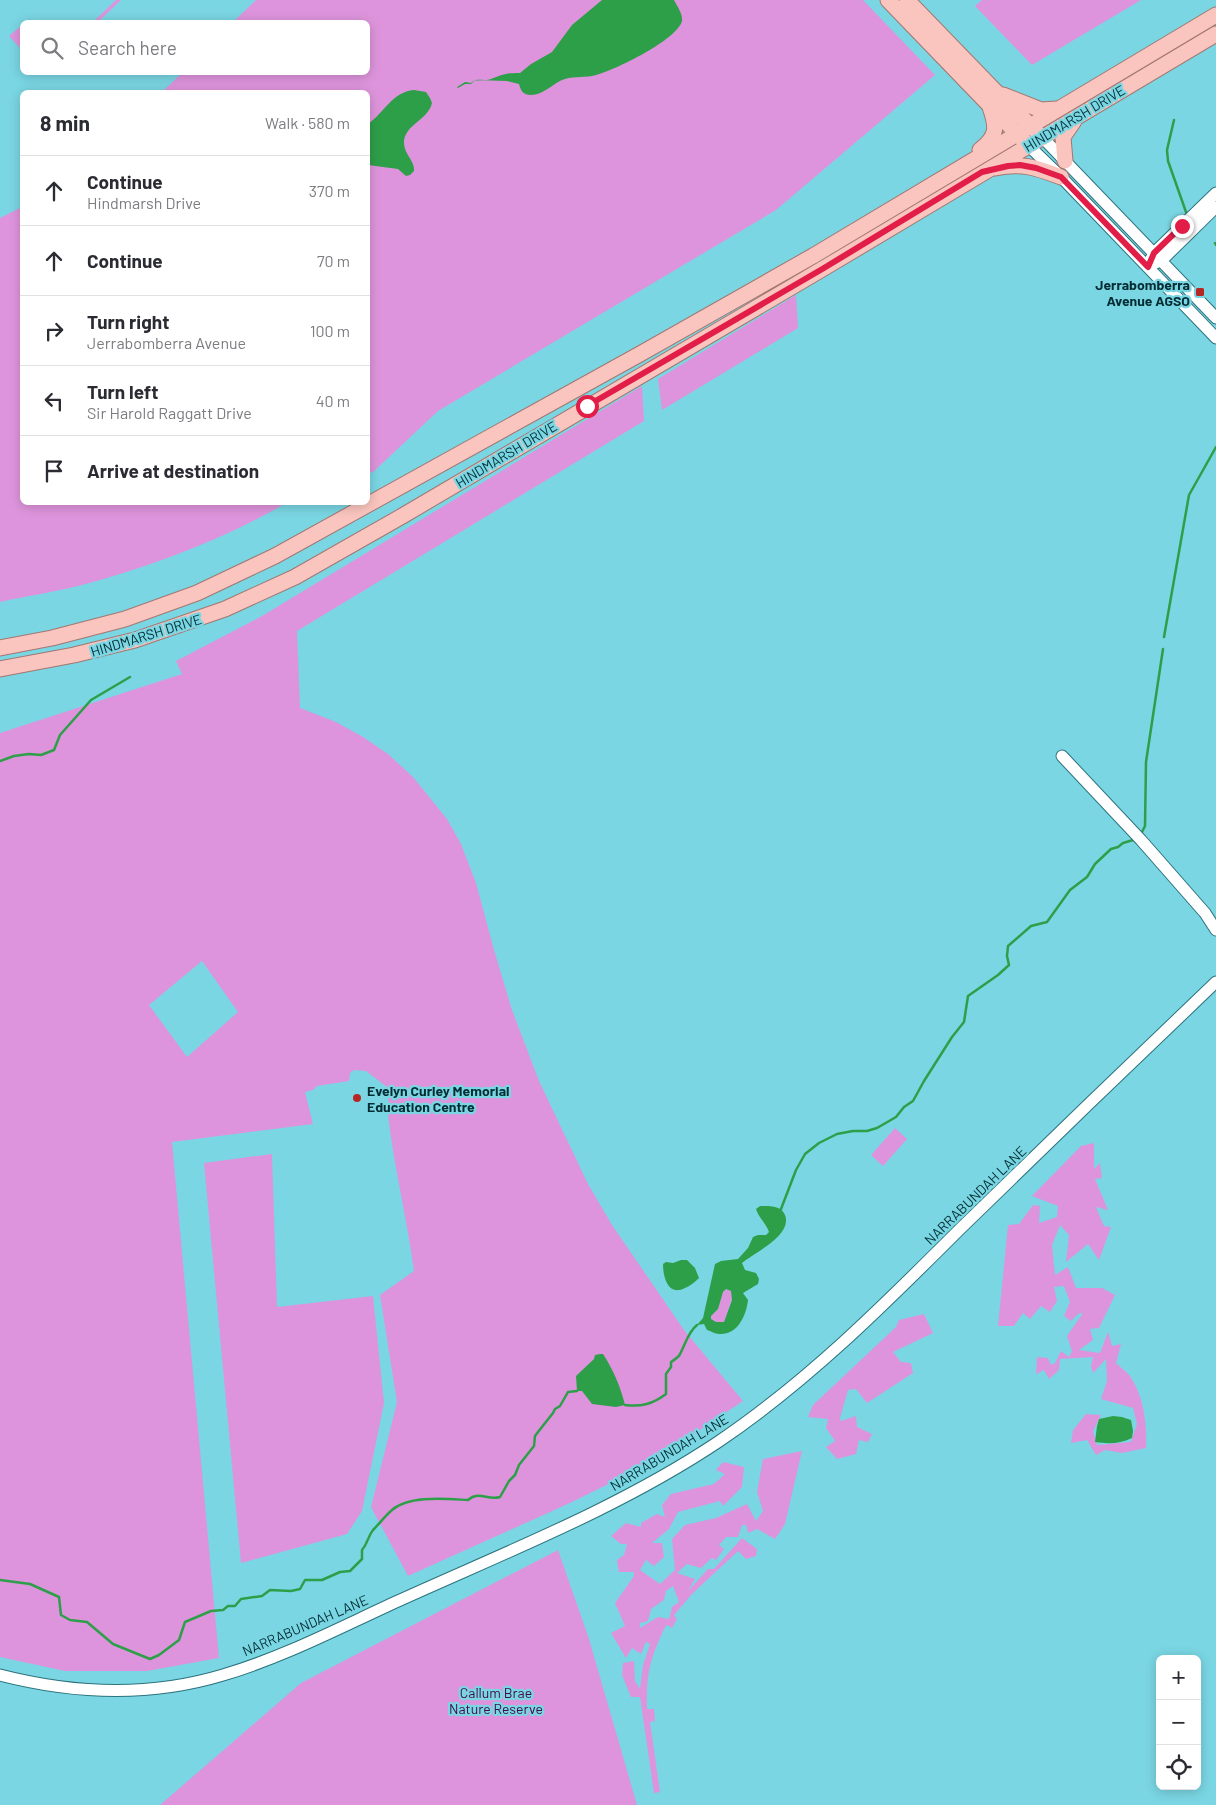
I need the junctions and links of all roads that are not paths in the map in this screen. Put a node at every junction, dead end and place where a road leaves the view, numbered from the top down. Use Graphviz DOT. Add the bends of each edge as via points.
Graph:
graph roads {
  1 [pos="888,0"];
  2 [pos="907,0"];
  3 [pos="1216,15"];
  4 [pos="1216,34"];
  5 [pos="993,99"];
  6 [pos="1058,108"];
  7 [pos="1076,117"];
  8 [pos="1024,129"];
  9 [pos="1042,137"];
  10 [pos="1028,145"];
  11 [pos="1065,161"];
  12 [pos="982,172"];
  13 [pos="1061,177"];
  14 [pos="941,179"];
  15 [pos="1216,194"];
  16 [pos="1216,207"];
  17 [pos="1157,257"];
  18 [pos="1148,267"];
  19 [pos="1174,274"];
  20 [pos="1164,284"];
  21 [pos="1216,318"];
  22 [pos="1216,338"];
  23 [pos="640,354"];
  24 [pos="650,369"];
  25 [pos="370,503"];
  26 [pos="366,505"];
  27 [pos="0,648"];
  28 [pos="0,669"];
  29 [pos="1062,756"];
  30 [pos="1216,930"];
  31 [pos="1216,982"];
  32 [pos="0,1675"];
  1 -- 5 [label="main road"];
  2 -- 5 [label="main road"];
  3 -- 6 [label="main road, HINDMARSH DRIVE"];
  4 -- 7 [label="main road, HINDMARSH DRIVE"];
  5 -- 6 [label="main road" via="1040,110"];
  5 -- 8 [label="main road"];
  5 -- 14 [label="main road" via="995,124 991,140"];
  6 -- 8 [label="main road, HINDMARSH DRIVE"];
  7 -- 9 [label="main road, HINDMARSH DRIVE"];
  7 -- 11 [label="main road" via="1063,137"];
  8 -- 9 [label="main road"];
  8 -- 10 [label="main road"];
  8 -- 14 [label="main road, HINDMARSH DRIVE"];
  9 -- 10 [label="main road, HINDMARSH DRIVE"];
  9 -- 11 [label="street"];
  10 -- 12 [label="main road, HINDMARSH DRIVE"];
  10 -- 13 [label="street"];
  11 -- 17 [label="street"];
  12 -- 13 [label="main road" via="1020,165"];
  12 -- 24 [label="main road, HINDMARSH DRIVE"];
  13 -- 18 [label="street"];
  14 -- 23 [label="main road, HINDMARSH DRIVE" via="814,256"];
  15 -- 17 [label="street"];
  16 -- 17 [label="street"];
  17 -- 18 [label="street"];
  17 -- 19 [label="street"];
  18 -- 20 [label="street"];
  19 -- 20 [label="street"];
  19 -- 21 [label="street"];
  20 -- 22 [label="street"];
  23 -- 24 [label="main road"];
  23 -- 25 [label="main road, HINDMARSH DRIVE"];
  24 -- 28 [label="main road, HINDMARSH DRIVE" via="322,563 268,590 199,619 127,642 74,656"];
  26 -- 27 [label="main road, HINDMARSH DRIVE" via="197,593 125,619"];
  29 -- 30 [label="street" via="1141,840"];
  31 -- 32 [label="street, NARRABUNDAH LANE" via="826,1359 747,1422 659,1478 560,1528 278,1655 221,1676 168,1687 114,1691 53,1687"];
}
